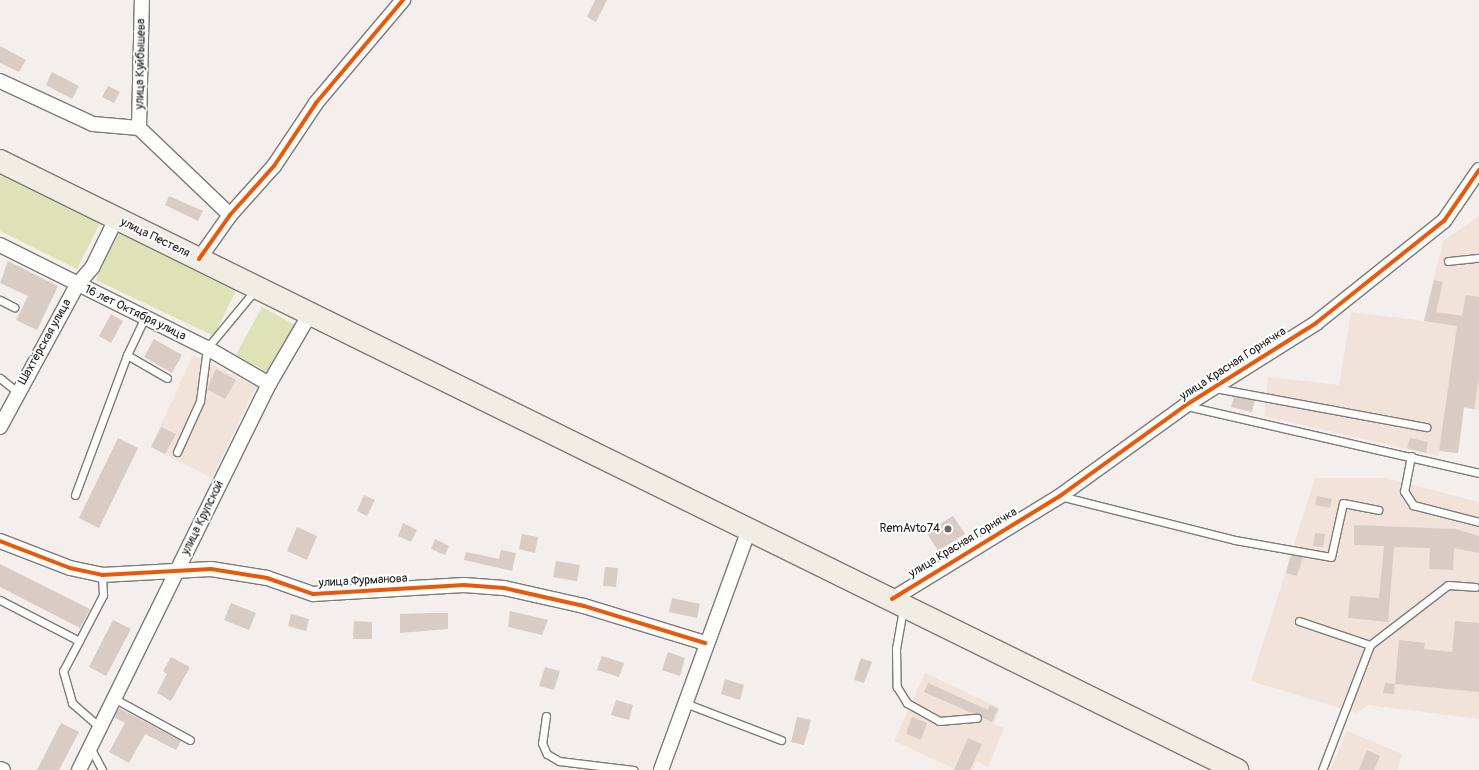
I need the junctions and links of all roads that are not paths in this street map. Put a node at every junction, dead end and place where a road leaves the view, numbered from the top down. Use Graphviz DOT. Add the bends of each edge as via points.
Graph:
graph roads {
  1 [pos="142,0"];
  2 [pos="403,0"];
  3 [pos="0,81"];
  4 [pos="139,128"];
  5 [pos="0,161"];
  6 [pos="1479,170"];
  7 [pos="230,215"];
  8 [pos="116,218"];
  9 [pos="0,245"];
  10 [pos="1479,258"];
  11 [pos="199,259"];
  12 [pos="1448,261"];
  13 [pos="76,285"];
  14 [pos="258,287"];
  15 [pos="0,300"];
  16 [pos="14,307"];
  17 [pos="311,312"];
  18 [pos="145,317"];
  19 [pos="207,348"];
  20 [pos="126,355"];
  21 [pos="0,378"];
  22 [pos="167,378"];
  23 [pos="269,384"];
  24 [pos="1214,388"];
  25 [pos="17,392"];
  26 [pos="1186,405"];
  27 [pos="1426,426"];
  28 [pos="0,427"];
  29 [pos="177,452"];
  30 [pos="1411,456"];
  31 [pos="1479,473"];
  32 [pos="75,494"];
  33 [pos="1060,496"];
  34 [pos="1378,510"];
  35 [pos="1479,522"];
  36 [pos="749,529"];
  37 [pos="0,541"];
  38 [pos="177,572"];
  39 [pos="102,575"];
  40 [pos="1475,587"];
  41 [pos="0,600"];
  42 [pos="898,602"];
  43 [pos="1299,621"];
  44 [pos="79,641"];
  45 [pos="705,643"];
  46 [pos="1370,644"];
  47 [pos="117,700"];
  48 [pos="684,703"];
  49 [pos="546,716"];
  50 [pos="977,718"];
  51 [pos="100,728"];
  52 [pos="190,740"];
  53 [pos="781,740"];
  54 [pos="91,749"];
  55 [pos="0,769"];
  56 [pos="3,770"];
  57 [pos="79,770"];
  58 [pos="102,770"];
  59 [pos="633,770"];
  60 [pos="661,770"];
  61 [pos="1237,770"];
  62 [pos="1322,770"];
  1 -- 4 [label="street, улица Куйбышева"];
  2 -- 7 [label="street" via="316,103 274,166"];
  3 -- 4 [label="street" via="93,124"];
  4 -- 7 [label="street"];
  5 -- 8 [label="main road, улица Пестеля"];
  6 -- 24 [label="street, улица Красная Горнячка" via="1438,226 1316,323"];
  7 -- 11 [label="street"];
  8 -- 11 [label="main road, улица Пестеля"];
  8 -- 13 [label="street, Шахтёрская улица" via="92,268"];
  9 -- 13 [label="street, 16 лет Октября улица"];
  10 -- 12 [label="lane"];
  11 -- 14 [label="main road, улица Пестеля"];
  13 -- 18 [label="street, 16 лет Октября улица"];
  13 -- 25 [label="street, Шахтёрская улица"];
  14 -- 17 [label="main road, улица Пестеля"];
  14 -- 19 [label="lane"];
  15 -- 16 [label="lane"];
  17 -- 23 [label="street, улица Крупской"];
  17 -- 36 [label="main road, улица Пестеля"];
  18 -- 19 [label="street, 16 лет Октября улица"];
  18 -- 20 [label="lane"];
  19 -- 23 [label="street, 16 лет Октября улица"];
  19 -- 29 [label="lane" via="200,401"];
  20 -- 22 [label="lane"];
  20 -- 32 [label="lane"];
  21 -- 25 [label="lane"];
  23 -- 38 [label="street, улица Крупской"];
  24 -- 26 [label="street, улица Красная Горнячка"];
  24 -- 27 [label="lane"];
  25 -- 28 [label="street, Шахтёрская улица"];
  26 -- 30 [label="lane"];
  26 -- 33 [label="street, улица Красная Горнячка"];
  30 -- 31 [label="lane"];
  30 -- 35 [label="lane" via="1404,491 1413,505"];
  33 -- 34 [label="lane" via="1235,540 1331,557 1343,503"];
  33 -- 42 [label="street, улица Красная Горнячка"];
  36 -- 42 [label="main road, улица Пестеля"];
  36 -- 45 [label="street"];
  37 -- 39 [label="street, улица Фурманова" via="70,568"];
  38 -- 39 [label="street, улица Фурманова"];
  38 -- 45 [label="street, улица Фурманова" via="211,568 242,572 313,594 464,585 504,588 584,606"];
  38 -- 47 [label="street, улица Крупской"];
  39 -- 44 [label="lane" via="103,595"];
  40 -- 46 [label="lane" via="1448,585"];
  41 -- 44 [label="lane"];
  42 -- 50 [label="lane" via="897,687 910,705 939,721"];
  42 -- 61 [label="main road, улица Пестеля"];
  43 -- 46 [label="lane"];
  44 -- 51 [label="lane" via="63,671 72,703"];
  45 -- 48 [label="street"];
  46 -- 62 [label="lane"];
  47 -- 51 [label="street, улица Крупской"];
  47 -- 52 [label="lane"];
  48 -- 53 [label="lane"];
  48 -- 60 [label="street"];
  49 -- 59 [label="lane" via="542,743 547,754 559,761"];
  51 -- 54 [label="street, улица Крупской"];
  54 -- 57 [label="street, улица Крупской"];
  54 -- 58 [label="lane"];
  55 -- 56 [label="street"];
}
